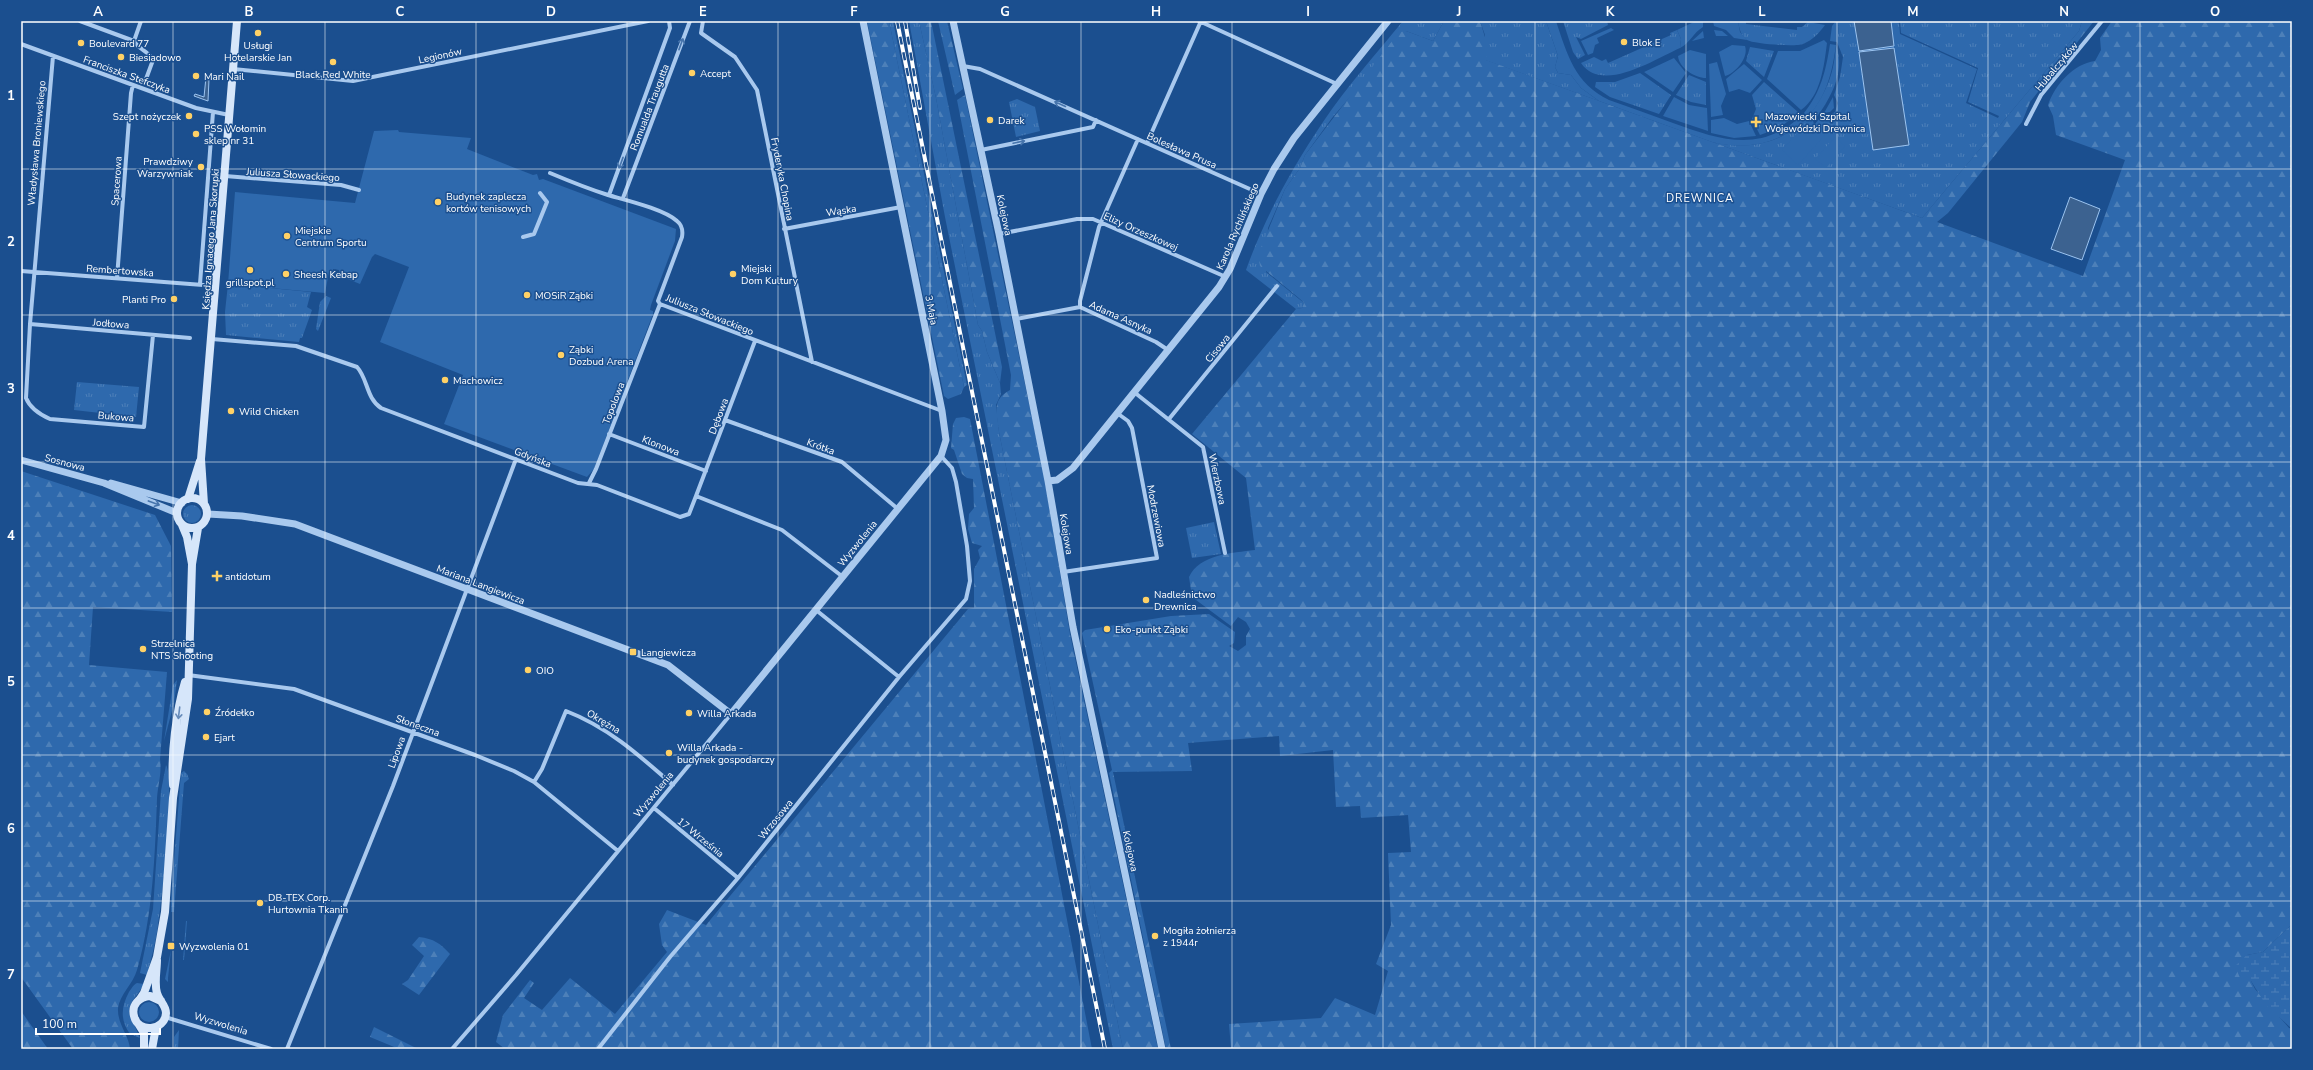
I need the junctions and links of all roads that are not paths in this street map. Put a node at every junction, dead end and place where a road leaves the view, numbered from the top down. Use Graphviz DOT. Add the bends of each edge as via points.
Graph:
graph roads {
  1 [pos="80,21"];
  2 [pos="141,21"];
  3 [pos="238,21"];
  4 [pos="648,21"];
  5 [pos="669,21"];
  6 [pos="690,21"];
  7 [pos="703,21"];
  8 [pos="863,21"];
  9 [pos="953,21"];
  10 [pos="1200,21"];
  11 [pos="1388,21"];
  12 [pos="2102,21"];
  13 [pos="134,41"];
  14 [pos="21,44"];
  15 [pos="53,56"];
  16 [pos="963,66"];
  17 [pos="232,69"];
  18 [pos="146,79"];
  19 [pos="1337,84"];
  20 [pos="134,85"];
  21 [pos="213,112"];
  22 [pos="229,115"];
  23 [pos="1096,120"];
  24 [pos="2026,124"];
  25 [pos="1138,139"];
  26 [pos="1147,143"];
  27 [pos="981,150"];
  28 [pos="550,173"];
  29 [pos="225,176"];
  30 [pos="359,190"];
  31 [pos="540,193"];
  32 [pos="1261,194"];
  33 [pos="609,195"];
  34 [pos="623,198"];
  35 [pos="900,207"];
  36 [pos="1102,222"];
  37 [pos="784,229"];
  38 [pos="999,234"];
  39 [pos="523,237"];
  40 [pos="21,271"];
  41 [pos="34,272"];
  42 [pos="1226,277"];
  43 [pos="117,278"];
  44 [pos="200,284"];
  45 [pos="217,286"];
  46 [pos="1277,286"];
  47 [pos="660,304"];
  48 [pos="1080,307"];
  49 [pos="1016,319"];
  50 [pos="30,324"];
  51 [pos="153,335"];
  52 [pos="190,338"];
  53 [pos="212,339"];
  54 [pos="755,341"];
  55 [pos="1168,350"];
  56 [pos="812,362"];
  57 [pos="1134,392"];
  58 [pos="942,411"];
  59 [pos="1117,412"];
  60 [pos="44,416"];
  61 [pos="1169,419"];
  62 [pos="725,420"];
  63 [pos="609,434"];
  64 [pos="941,456"];
  65 [pos="201,458"];
  66 [pos="21,460"];
  67 [pos="516,460"];
  68 [pos="706,471"];
  69 [pos="1048,481"];
  70 [pos="104,483"];
  71 [pos="589,483"];
  72 [pos="696,496"];
  73 [pos="185,501"];
  74 [pos="204,504"];
  75 [pos="898,509"];
  76 [pos="177,513"];
  77 [pos="208,514"];
  78 [pos="182,525"];
  79 [pos="198,528"];
  80 [pos="1225,553"];
  81 [pos="192,564"];
  82 [pos="1063,572"];
  83 [pos="842,577"];
  84 [pos="467,589"];
  85 [pos="816,610"];
  86 [pos="188,675"];
  87 [pos="899,677"];
  88 [pos="731,714"];
  89 [pos="412,732"];
  90 [pos="534,782"];
  91 [pos="673,785"];
  92 [pos="654,808"];
  93 [pos="618,851"];
  94 [pos="738,878"];
  95 [pos="157,957"];
  96 [pos="140,999"];
  97 [pos="161,1001"];
  98 [pos="165,1017"];
  99 [pos="139,1025"];
  100 [pos="156,1027"];
  101 [pos="144,1049"];
  102 [pos="152,1049"];
  103 [pos="271,1049"];
  104 [pos="287,1049"];
  105 [pos="452,1049"];
  106 [pos="598,1049"];
  107 [pos="1162,1049"];
  1 -- 13 [label="street"];
  2 -- 13 [label="street"];
  3 -- 17 [label="main road, Księdza Ignacego Jana Skorupki"];
  4 -- 17 [label="street, Legionów" via="353,81"];
  5 -- 33 [label="street, Romualda Traugutta, one-way" via="670,28"];
  34 -- 6 [label="street, Romualda Traugutta, one-way"];
  7 -- 37 [label="street, Fryderyka Chopina" via="700,33 735,57 757,90"];
  8 -- 35 [label="street, 3 Maja"];
  9 -- 16 [label="street, Kolejowa"];
  10 -- 19 [label="street"];
  10 -- 26 [label="street"];
  11 -- 19 [label="street, Karola Rychlińskiego"];
  12 -- 24 [label="street, Hubalczyków" via="2041,95"];
  13 -- 18 [label="street" via="138,48 149,54 153,60"];
  14 -- 15 [label="street, Franciszka Stefczyka"];
  15 -- 20 [label="street, Franciszka Stefczyka"];
  15 -- 41 [label="street, Władysława Broniewskiego"];
  23 -- 16 [label="street, Bolesława Prusa, one-way" via="974,66"];
  16 -- 27 [label="street, Kolejowa"];
  17 -- 22 [label="main road, Księdza Ignacego Jana Skorupki"];
  19 -- 32 [label="street, Karola Rychlińskiego" via="1294,138"];
  20 -- 21 [label="street, Franciszka Stefczyka"];
  20 -- 43 [label="street, Spacerowa" via="131,93"];
  21 -- 22 [label="street, Franciszka Stefczyka"];
  21 -- 44 [label="street, Księdza Ignacego Jana Skorupki"];
  22 -- 29 [label="main road, Księdza Ignacego Jana Skorupki"];
  23 -- 25 [label="street, Bolesława Prusa"];
  27 -- 23 [label="street, one-way" via="1093,127"];
  25 -- 26 [label="street, Bolesława Prusa"];
  25 -- 36 [label="street"];
  26 -- 32 [label="street, Bolesława Prusa"];
  27 -- 38 [label="street, Kolejowa"];
  28 -- 33 [label="street, Juliusza Słowackiego"];
  29 -- 30 [label="street, Juliusza Słowackiego" via="345,186"];
  29 -- 45 [label="main road, Księdza Ignacego Jana Skorupki"];
  31 -- 39 [label="street" via="547,202 534,234"];
  32 -- 42 [label="street, Karola Rychlińskiego"];
  33 -- 34 [label="street, Juliusza Słowackiego"];
  34 -- 47 [label="street, Juliusza Słowackiego" via="676,219 682,227 681,241 658,300"];
  35 -- 37 [label="street, Wąska"];
  35 -- 58 [label="street, 3 Maja"];
  36 -- 38 [label="street, Elizy Orzeszkowej" via="1077,219"];
  36 -- 42 [label="street, Elizy Orzeszkowej"];
  36 -- 48 [label="street"];
  37 -- 56 [label="street, Fryderyka Chopina"];
  38 -- 49 [label="street, Kolejowa"];
  40 -- 41 [label="street, Rembertowska"];
  41 -- 43 [label="street, Rembertowska"];
  41 -- 50 [label="street, Władysława Broniewskiego"];
  42 -- 55 [label="street, Karola Rychlińskiego"];
  43 -- 44 [label="street, Rembertowska"];
  44 -- 45 [label="street, Rembertowska"];
  45 -- 53 [label="main road, Księdza Ignacego Jana Skorupki"];
  46 -- 61 [label="street, Cisowa"];
  47 -- 54 [label="street, Juliusza Słowackiego"];
  47 -- 63 [label="street, Topolowa"];
  48 -- 49 [label="street, Adama Asnyka"];
  48 -- 55 [label="street, Adama Asnyka"];
  49 -- 69 [label="street, Kolejowa"];
  50 -- 51 [label="street, Jodłowa"];
  50 -- 60 [label="street, Władysława Broniewskiego" via="26,398 30,405"];
  51 -- 52 [label="street, Jodłowa"];
  51 -- 60 [label="street, Bukowa" via="144,427 50,419"];
  53 -- 65 [label="main road, Księdza Ignacego Jana Skorupki"];
  53 -- 67 [label="street, Gdyńska" via="296,346 357,367 371,398 382,408"];
  54 -- 56 [label="street, Juliusza Słowackiego"];
  54 -- 62 [label="street, Dębowa"];
  55 -- 57 [label="street, Karola Rychlińskiego"];
  56 -- 58 [label="street, Juliusza Słowackiego"];
  57 -- 59 [label="street, Karola Rychlińskiego"];
  57 -- 61 [label="street, Wierzbowa"];
  58 -- 64 [label="street, 3 Maja" via="946,440"];
  59 -- 69 [label="street, Karola Rychlińskiego" via="1073,468 1057,480"];
  59 -- 82 [label="street, Modrzewiowa" via="1132,428 1157,558"];
  61 -- 80 [label="street, Wierzbowa" via="1203,447"];
  62 -- 68 [label="street, Dębowa"];
  62 -- 75 [label="street, Krótka" via="842,462"];
  63 -- 68 [label="street, Klonowa"];
  63 -- 71 [label="street, Topolowa"];
  64 -- 75 [label="street, Wyzwolenia"];
  64 -- 87 [label="street, Wrzosowa" via="952,468 956,482 970,581 966,599"];
  65 -- 73 [label="main road, Księdza Ignacego Jana Skorupki"];
  65 -- 74 [label="main road, Księdza Ignacego Jana Skorupki"];
  66 -- 70 [label="street, Sosnowa"];
  67 -- 71 [label="street, Gdyńska" via="578,483"];
  67 -- 84 [label="street, Lipowa"];
  68 -- 72 [label="street, Dębowa"];
  69 -- 82 [label="street, Kolejowa"];
  70 -- 73 [label="street, Sosnowa"];
  70 -- 76 [label="street, Sosnowa, one-way"];
  71 -- 72 [label="street, Gdyńska" via="680,517 689,514"];
  72 -- 83 [label="street" via="782,530"];
  73 -- 74 [label="main road" via="197,499"];
  73 -- 76 [label="main road"];
  74 -- 77 [label="main road"];
  75 -- 83 [label="street, Wyzwolenia"];
  76 -- 78 [label="main road"];
  77 -- 79 [label="main road" via="204,524"];
  77 -- 84 [label="street, Mariana Langiewicza" via="295,524"];
  78 -- 79 [label="main road" via="190,529"];
  78 -- 81 [label="main road"];
  79 -- 81 [label="main road"];
  81 -- 86 [label="main road"];
  82 -- 107 [label="street, Kolejowa"];
  83 -- 85 [label="street, Wyzwolenia"];
  84 -- 88 [label="street, Mariana Langiewicza" via="668,665"];
  84 -- 89 [label="street, Lipowa"];
  85 -- 87 [label="street"];
  85 -- 88 [label="street, Wyzwolenia"];
  86 -- 89 [label="street, Słoneczna" via="294,689"];
  86 -- 95 [label="main road" via="181,698 173,759 166,905"];
  87 -- 94 [label="street, Wrzosowa"];
  88 -- 91 [label="street, Wyzwolenia"];
  89 -- 90 [label="street, Słoneczna" via="493,762"];
  89 -- 104 [label="street, Lipowa"];
  90 -- 91 [label="street, Okrężna" via="542,770 566,711 587,719 620,740"];
  90 -- 93 [label="street, Słoneczna"];
  91 -- 92 [label="street, Wyzwolenia"];
  92 -- 93 [label="street, Wyzwolenia"];
  92 -- 94 [label="street, 17 Września"];
  93 -- 105 [label="street, Wyzwolenia"];
  94 -- 106 [label="street, Wrzosowa" via="670,957"];
  95 -- 96 [label="main road"];
  95 -- 97 [label="main road" via="157,991"];
  96 -- 97 [label="main road" via="150,996"];
  96 -- 99 [label="main road" via="135,1004 133,1012 134,1019"];
  97 -- 98 [label="main road" via="166,1010"];
  98 -- 100 [label="main road"];
  98 -- 103 [label="street, Wyzwolenia"];
  99 -- 100 [label="main road" via="146,1028"];
  99 -- 101 [label="main road" via="144,1033"];
  100 -- 102 [label="main road"];
}
